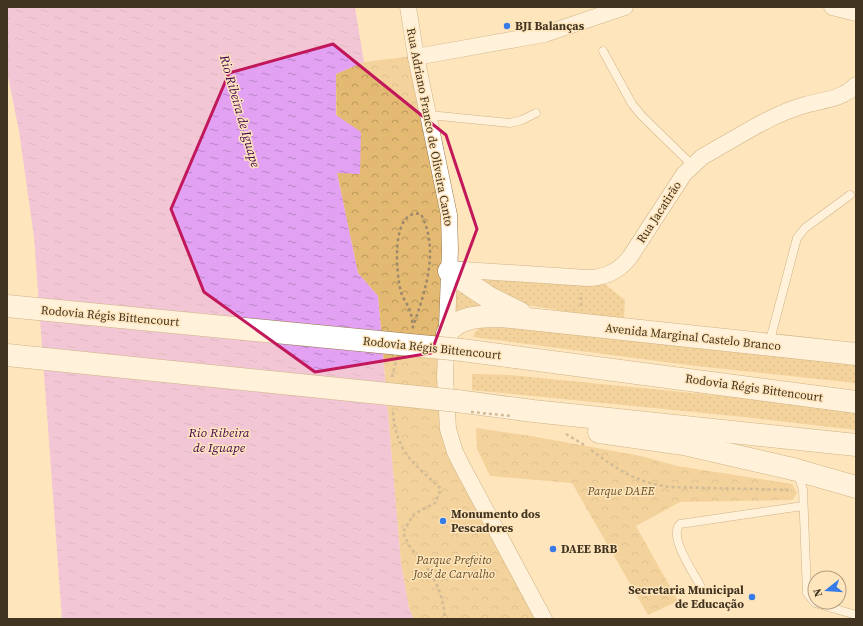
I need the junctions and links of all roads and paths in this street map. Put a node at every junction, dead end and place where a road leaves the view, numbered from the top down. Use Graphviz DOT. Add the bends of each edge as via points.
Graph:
graph roads {
  1 [pos="408,7"];
  2 [pos="625,7"];
  3 [pos="832,7"];
  4 [pos="856,13"];
  5 [pos="603,51"];
  6 [pos="416,57"];
  7 [pos="856,85"];
  8 [pos="536,113"];
  9 [pos="429,115"];
  10 [pos="692,165"];
  11 [pos="850,195"];
  12 [pos="449,270"];
  13 [pos="581,278"];
  14 [pos="7,306"];
  15 [pos="530,318"];
  16 [pos="581,325"];
  17 [pos="413,327"];
  18 [pos="409,333"];
  19 [pos="447,334"];
  20 [pos="769,345"];
  21 [pos="399,354"];
  22 [pos="856,354"];
  23 [pos="7,355"];
  24 [pos="392,384"];
  25 [pos="856,402"];
  26 [pos="393,406"];
  27 [pos="525,414"];
  28 [pos="512,416"];
  29 [pos="563,432"];
  30 [pos="856,445"];
  31 [pos="793,469"];
  32 [pos="855,487"];
  33 [pos="803,490"];
  34 [pos="803,506"];
  35 [pos="700,585"];
  36 [pos="856,615"];
  37 [pos="445,619"];
  38 [pos="544,619"];
  1 -- 6 [label="street, Rua Adriano Franco de Oliveira Canto"];
  2 -- 6 [label="street" via="545,34"];
  3 -- 4 [label="street"];
  5 -- 10 [label="lane" via="632,104"];
  6 -- 9 [label="street, Rua Adriano Franco de Oliveira Canto"];
  7 -- 10 [label="street, Rua Jacatirão" via="837,97 785,112"];
  8 -- 9 [label="lane" via="510,123"];
  9 -- 12 [label="street, Rua Adriano Franco de Oliveira Canto" via="449,215"];
  10 -- 13 [label="street, Rua Jacatirão" via="624,265 602,276"];
  11 -- 20 [label="lane" via="805,228 797,238"];
  12 -- 13 [label="street, Rua Jacatirão"];
  12 -- 15 [label="main road, Avenida Marginal Castelo Branco" via="457,278 494,301"];
  12 -- 19 [label="street, Rua Adriano Franco de Oliveira Canto"];
  13 -- 16 [label="path"];
  14 -- 25 [label="main road, Rodovia Régis Bittencourt, bridge" via="462,350"];
  15 -- 16 [label="main road, Avenida Marginal Castelo Branco"];
  15 -- 19 [label="main road, Avenida Marginal Castelo Branco" via="502,316 470,319 455,323"];
  16 -- 20 [label="main road, Avenida Marginal Castelo Branco"];
  17 -- 17 [label="path" via="410,312 401,293 397,272 397,246 401,227 407,216 415,213 422,214 425,220 430,236 430,253 428,280"];
  17 -- 18 [label="path"];
  19 -- 38 [label="street, Rua Adriano Franco de Oliveira Canto" via="448,429 453,446"];
  20 -- 22 [label="main road, Avenida Marginal Castelo Branco"];
  21 -- 24 [label="path" via="393,368"];
  23 -- 27 [label="main road, bridge" via="457,401"];
  26 -- 37 [label="path" via="398,441 415,466 441,489 435,504 414,514 403,532 407,545 436,583"];
  27 -- 28 [label="path"];
  27 -- 30 [label="main road"];
  27 -- 31 [label="main road" via="590,431 684,444"];
  29 -- 33 [label="path" via="618,469 652,485 671,488"];
  31 -- 32 [label="main road"];
  31 -- 33 [label="lane" via="800,476"];
  33 -- 34 [label="lane"];
  34 -- 35 [label="lane" via="680,524 677,530 679,545"];
  34 -- 36 [label="lane" via="806,588 809,598 821,606"];
}
